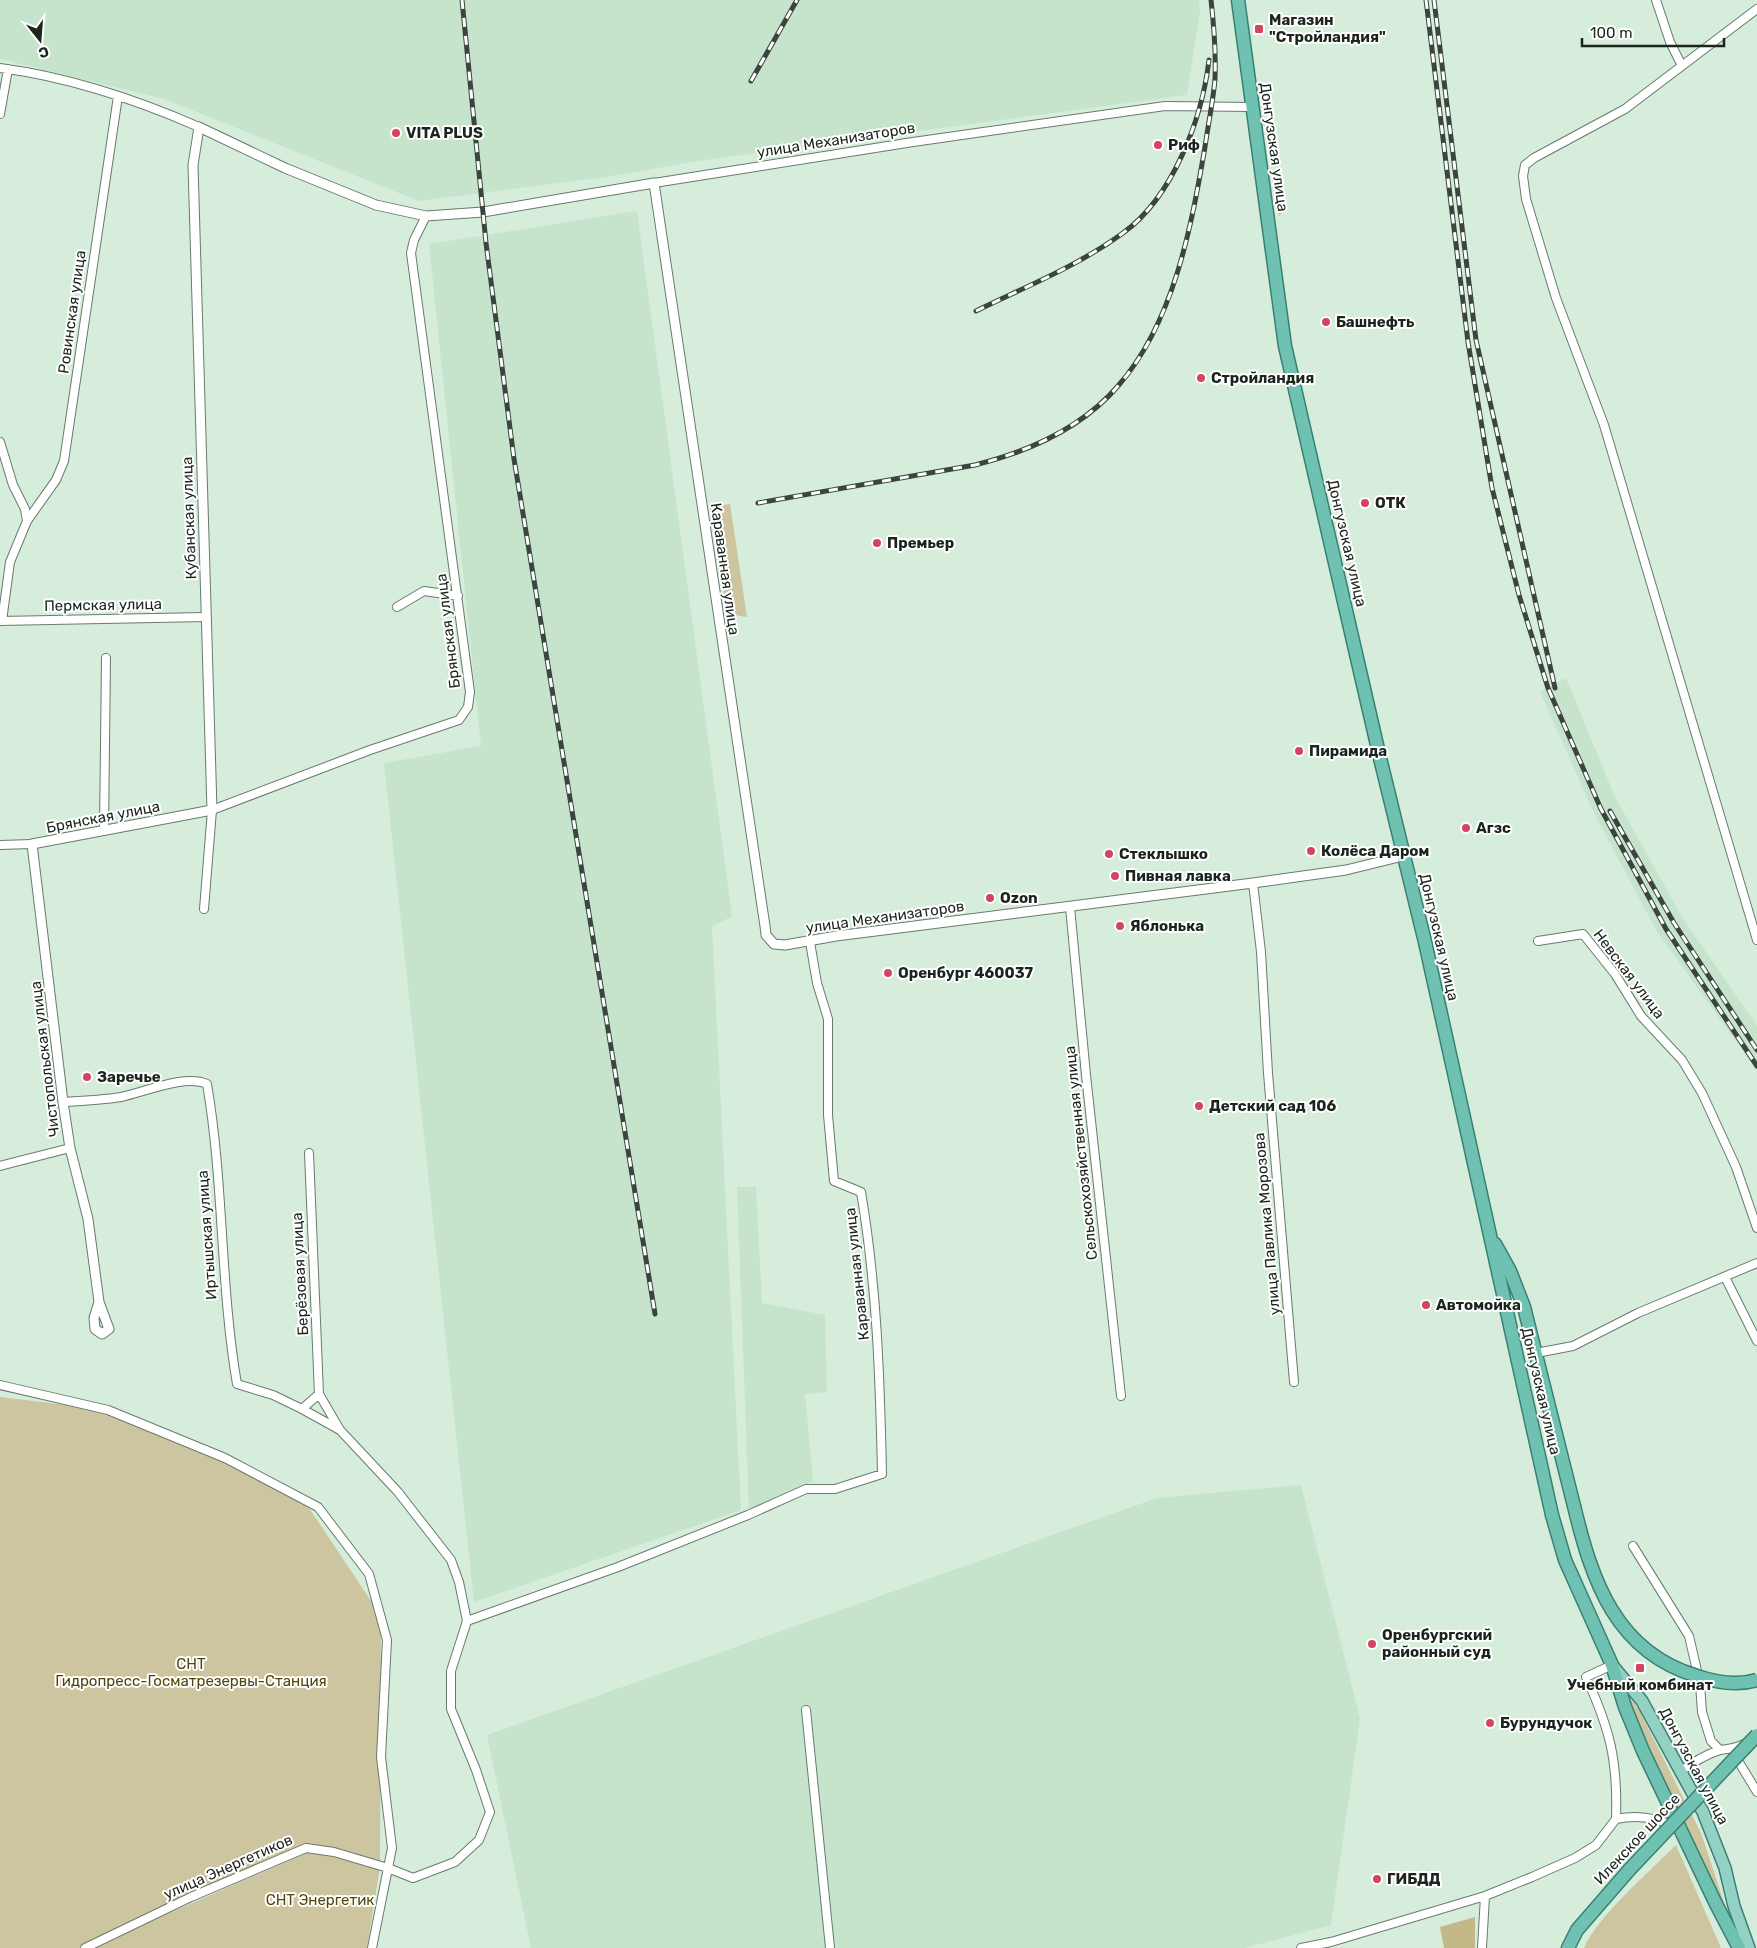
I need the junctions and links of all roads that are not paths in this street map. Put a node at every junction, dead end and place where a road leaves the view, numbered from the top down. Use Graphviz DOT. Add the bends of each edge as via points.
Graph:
graph roads {
  1 [pos="1238,0"];
  2 [pos="1656,0"];
  3 [pos="1757,9"];
  4 [pos="1682,66"];
  5 [pos="4,68"];
  6 [pos="118,96"];
  7 [pos="1252,107"];
  8 [pos="0,114"];
  9 [pos="199,127"];
  10 [pos="654,183"];
  11 [pos="426,216"];
  12 [pos="0,442"];
  13 [pos="27,521"];
  14 [pos="2,588"];
  15 [pos="458,596"];
  16 [pos="397,608"];
  17 [pos="206,616"];
  18 [pos="1,621"];
  19 [pos="106,658"];
  20 [pos="212,810"];
  21 [pos="104,832"];
  22 [pos="0,844"];
  23 [pos="32,844"];
  24 [pos="1403,856"];
  25 [pos="1253,883"];
  26 [pos="1070,907"];
  27 [pos="204,909"];
  28 [pos="1757,940"];
  29 [pos="1538,941"];
  30 [pos="810,942"];
  31 [pos="785,945"];
  32 [pos="63,1102"];
  33 [pos="70,1148"];
  34 [pos="309,1152"];
  35 [pos="0,1166"];
  36 [pos="1757,1228"];
  37 [pos="1489,1233"];
  38 [pos="1757,1264"];
  39 [pos="1725,1278"];
  40 [pos="99,1302"];
  41 [pos="1757,1341"];
  42 [pos="1536,1353"];
  43 [pos="1294,1382"];
  44 [pos="0,1385"];
  45 [pos="319,1394"];
  46 [pos="1121,1396"];
  47 [pos="302,1409"];
  48 [pos="340,1430"];
  49 [pos="1633,1546"];
  50 [pos="468,1621"];
  51 [pos="1612,1665"];
  52 [pos="1757,1680"];
  53 [pos="806,1710"];
  54 [pos="1757,1736"];
  55 [pos="1720,1750"];
  56 [pos="1732,1750"];
  57 [pos="1681,1771"];
  58 [pos="1757,1792"];
  59 [pos="1616,1819"];
  60 [pos="1680,1831"];
  61 [pos="388,1868"];
  62 [pos="1485,1896"];
  63 [pos="85,1948"];
  64 [pos="372,1948"];
  65 [pos="830,1948"];
  66 [pos="1301,1948"];
  67 [pos="1482,1948"];
  68 [pos="1568,1948"];
  69 [pos="1740,1948"];
  70 [pos="1749,1948"];
  1 -- 7 [label="highway, Донгузская улица"];
  2 -- 4 [label="street"];
  3 -- 4 [label="street"];
  4 -- 28 [label="street" via="1625,109 1534,158 1526,165 1523,176 1526,199 1556,298 1604,425"];
  5 -- 6 [label="street" via="61,78"];
  5 -- 8 [label="street"];
  6 -- 9 [label="street"];
  6 -- 13 [label="street, Ровинская улица" via="64,461 56,480"];
  7 -- 10 [label="street, улица Механизаторов" via="1165,106 922,140"];
  7 -- 24 [label="highway, Донгузская улица" via="1285,346"];
  9 -- 11 [label="street, улица Механизаторов" via="285,168 369,202"];
  9 -- 17 [label="street, Кубанская улица" via="193,165"];
  10 -- 11 [label="street, улица Механизаторов" via="483,212"];
  10 -- 31 [label="street, Караванная улица" via="766,935 774,944"];
  11 -- 15 [label="street, Брянская улица" via="411,253"];
  12 -- 13 [label="street"];
  13 -- 14 [label="street, Ровинская улица"];
  14 -- 18 [label="street, Ровинская улица"];
  15 -- 16 [label="street" via="424,591"];
  15 -- 20 [label="street, Брянская улица" via="470,692 468,707 459,720"];
  17 -- 18 [label="street, Пермская улица"];
  17 -- 20 [label="street, Кубанская улица"];
  19 -- 21 [label="street"];
  20 -- 21 [label="street, Брянская улица"];
  20 -- 27 [label="street, Кубанская улица"];
  21 -- 23 [label="street, Брянская улица"];
  22 -- 23 [label="street"];
  23 -- 32 [label="street, Чистопольская улица"];
  24 -- 25 [label="street, улица Механизаторов" via="1346,870"];
  24 -- 37 [label="highway, Донгузская улица"];
  25 -- 26 [label="street, улица Механизаторов"];
  25 -- 43 [label="street, улица Павлика Морозова"];
  26 -- 30 [label="street, улица Механизаторов"];
  26 -- 46 [label="street, Сельскохозяйственная улица"];
  29 -- 36 [label="street, Невская улица" via="1584,934 1615,974 1641,1016 1682,1060 1702,1093 1736,1167"];
  30 -- 31 [label="street, улица Механизаторов"];
  30 -- 50 [label="street, Караванная улица" via="817,983 828,1019 828,1115 834,1180 861,1192 871,1250 879,1352 882,1474 835,1489 806,1489 618,1567"];
  32 -- 33 [label="street, Чистопольская улица"];
  32 -- 47 [label="street, Иртышская улица" via="119,1097 186,1081 198,1080 207,1084 213,1121 228,1330 237,1384 273,1395"];
  33 -- 35 [label="street"];
  33 -- 40 [label="street, Чистопольская улица" via="88,1218"];
  34 -- 45 [label="street, Берёзовая улица"];
  37 -- 42 [label="highway" via="1510,1271"];
  37 -- 51 [label="highway, Донгузская улица" via="1562,1551"];
  38 -- 39 [label="street"];
  39 -- 41 [label="street"];
  39 -- 42 [label="street" via="1638,1313 1573,1346"];
  42 -- 52 [label="highway, bridge" via="1574,1506 1592,1571 1603,1596 1633,1638 1654,1657 1676,1670 1723,1682"];
  44 -- 61 [label="street" via="108,1410 225,1458 318,1507 369,1574 387,1640 382,1756 392,1848"];
  45 -- 47 [label="street"];
  45 -- 48 [label="street"];
  47 -- 48 [label="street"];
  48 -- 50 [label="street" via="398,1492 451,1560 460,1582"];
  49 -- 55 [label="street" via="1689,1636 1700,1684 1702,1712 1711,1741"];
  50 -- 61 [label="street, улица Энергетиков" via="451,1671 450,1709 490,1812 479,1840 455,1862 413,1878"];
  51 -- 57 [label="main road, Донгузская улица" via="1642,1701"];
  51 -- 59 [label="street" via="1586,1677 1603,1714 1614,1754"];
  51 -- 60 [label="highway, Донгузская улица" via="1625,1707"];
  53 -- 65 [label="street"];
  54 -- 56 [label="street"];
  54 -- 68 [label="highway, Илекское шоссе, bridge" via="1630,1869 1582,1923"];
  55 -- 56 [label="street"];
  55 -- 57 [label="street" via="1699,1758"];
  56 -- 58 [label="street"];
  57 -- 70 [label="main road, Донгузская улица" via="1714,1838"];
  59 -- 60 [label="street" via="1629,1816 1649,1818"];
  59 -- 62 [label="street" via="1596,1845 1575,1858"];
  60 -- 69 [label="highway, Донгузская улица"];
  61 -- 63 [label="street, улица Энергетиков" via="334,1852 306,1848 191,1896"];
  61 -- 64 [label="street"];
  62 -- 66 [label="street"];
  62 -- 67 [label="street"];
}
